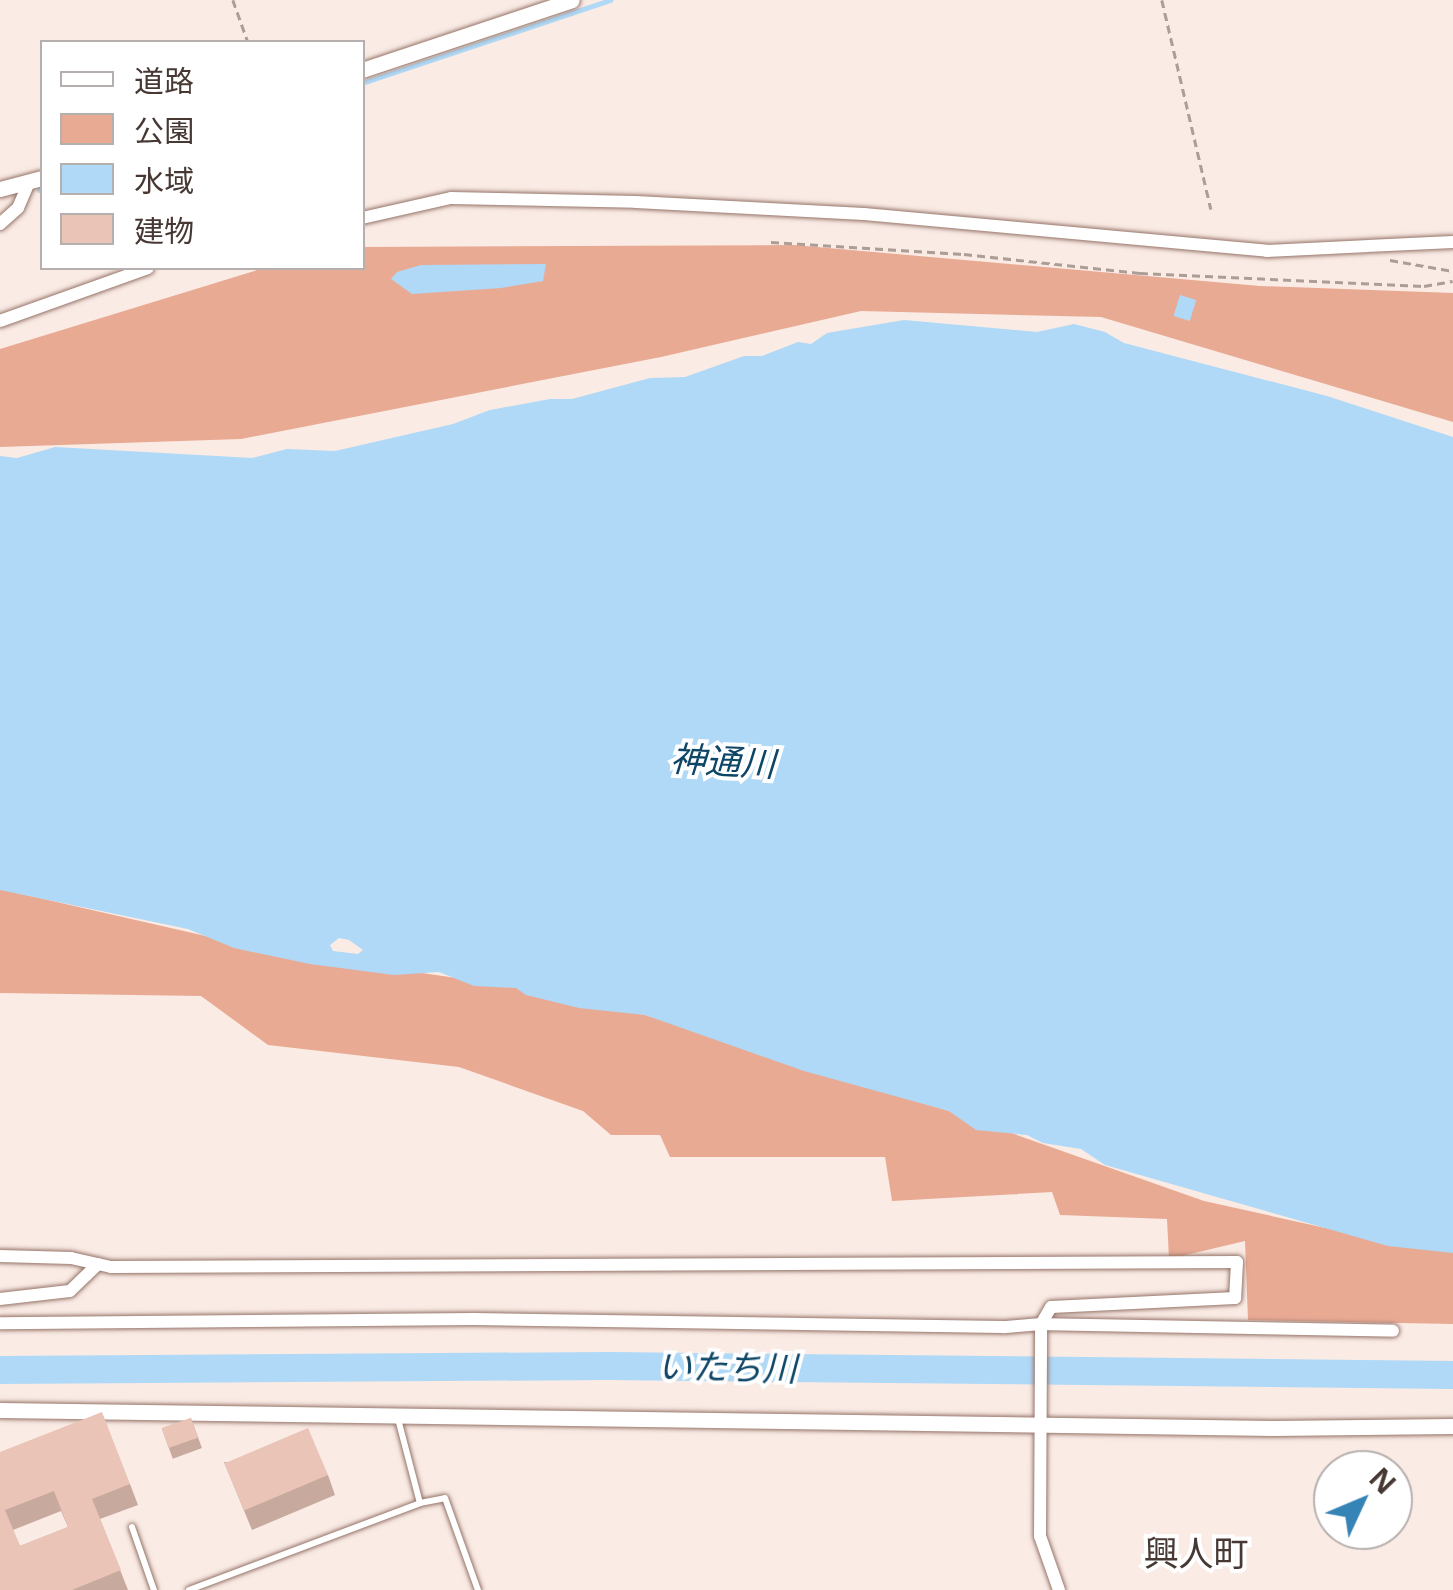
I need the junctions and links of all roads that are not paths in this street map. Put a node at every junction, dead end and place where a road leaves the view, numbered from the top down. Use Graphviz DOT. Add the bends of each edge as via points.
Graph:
graph roads {
  1 [pos="572,0"];
  2 [pos="365,69"];
  3 [pos="35,181"];
  4 [pos="0,189"];
  5 [pos="365,217"];
  6 [pos="0,224"];
  7 [pos="1453,242"];
  8 [pos="142,270"];
  9 [pos="0,320"];
  10 [pos="0,1256"];
  11 [pos="98,1264"];
  12 [pos="0,1299"];
  13 [pos="0,1323"];
  14 [pos="1041,1330"];
  15 [pos="1393,1331"];
  16 [pos="0,1410"];
  17 [pos="396,1413"];
  18 [pos="1040,1424"];
  19 [pos="1453,1426"];
  20 [pos="420,1503"];
  21 [pos="132,1528"];
  22 [pos="154,1590"];
  23 [pos="189,1590"];
  24 [pos="478,1590"];
  25 [pos="1059,1590"];
  1 -- 2 [label="street"];
  3 -- 4 [label="street"];
  3 -- 6 [label="street"];
  5 -- 7 [label="street" via="451,198 864,214 1267,251"];
  8 -- 9 [label="street"];
  10 -- 11 [label="street"];
  11 -- 12 [label="street" via="70,1290"];
  11 -- 14 [label="street" via="1237,1262 1235,1298 1051,1308"];
  13 -- 14 [label="street" via="474,1319"];
  14 -- 15 [label="street"];
  14 -- 18 [label="street"];
  16 -- 17 [label="street"];
  17 -- 18 [label="street"];
  17 -- 20 [label="lane"];
  18 -- 19 [label="street"];
  18 -- 25 [label="street" via="1040,1536"];
  20 -- 23 [label="lane"];
  20 -- 24 [label="lane" via="445,1498"];
  21 -- 22 [label="lane"];
}
